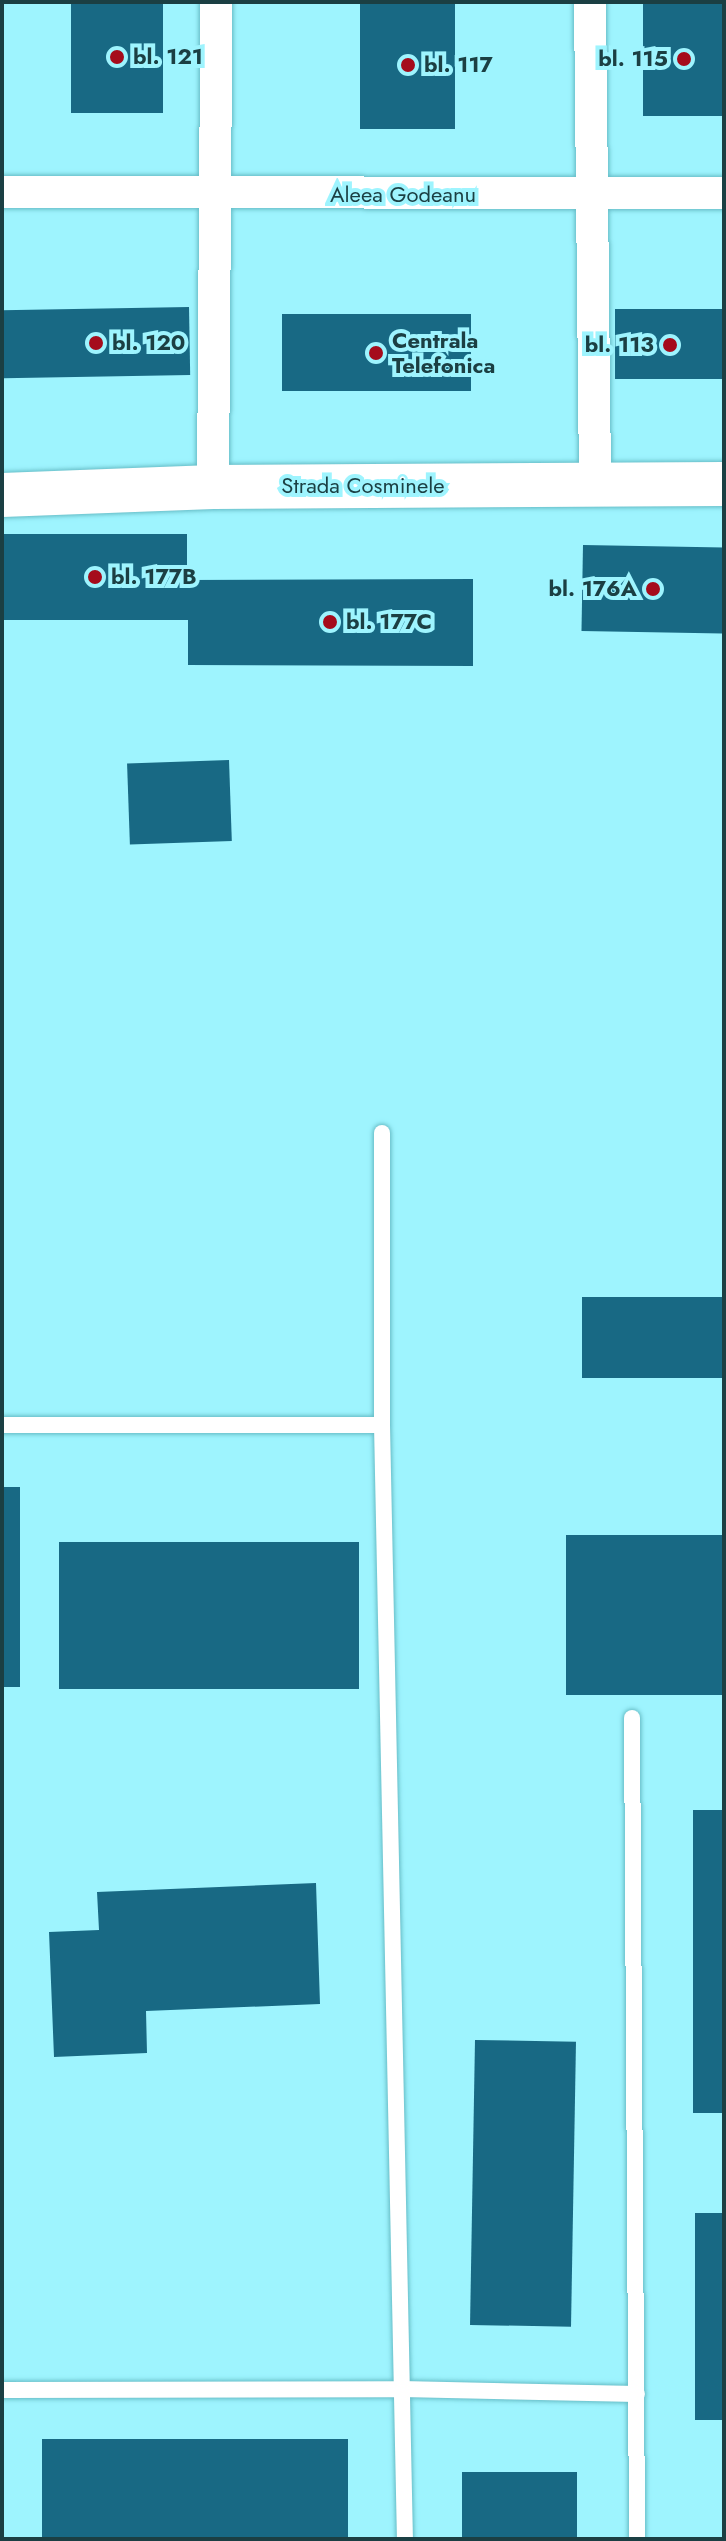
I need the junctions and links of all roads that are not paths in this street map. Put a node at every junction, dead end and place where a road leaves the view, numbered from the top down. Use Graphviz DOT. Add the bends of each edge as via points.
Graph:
graph roads {
  1 [pos="216,2"];
  2 [pos="590,2"];
  3 [pos="2,192"];
  4 [pos="724,193"];
  5 [pos="213,194"];
  6 [pos="593,196"];
  7 [pos="724,484"];
  8 [pos="595,485"];
  9 [pos="213,487"];
  10 [pos="2,495"];
  11 [pos="382,1133"];
  12 [pos="2,1425"];
  13 [pos="382,1425"];
  14 [pos="632,1718"];
  15 [pos="401,2389"];
  16 [pos="2,2390"];
  17 [pos="637,2394"];
  18 [pos="405,2539"];
  19 [pos="637,2539"];
  1 -- 5 [label="street"];
  2 -- 6 [label="street"];
  3 -- 5 [label="street, Aleea Godeanu"];
  4 -- 6 [label="street, Aleea Godeanu"];
  5 -- 6 [label="street, Aleea Godeanu"];
  5 -- 9 [label="street"];
  6 -- 8 [label="street"];
  7 -- 8 [label="street, Strada Cosminele"];
  8 -- 9 [label="street, Strada Cosminele"];
  9 -- 10 [label="street, Strada Cosminele"];
  11 -- 13 [label="lane"];
  12 -- 13 [label="lane"];
  13 -- 15 [label="lane"];
  14 -- 17 [label="lane"];
  15 -- 16 [label="lane"];
  15 -- 17 [label="lane"];
  15 -- 18 [label="lane"];
  17 -- 19 [label="lane"];
}
